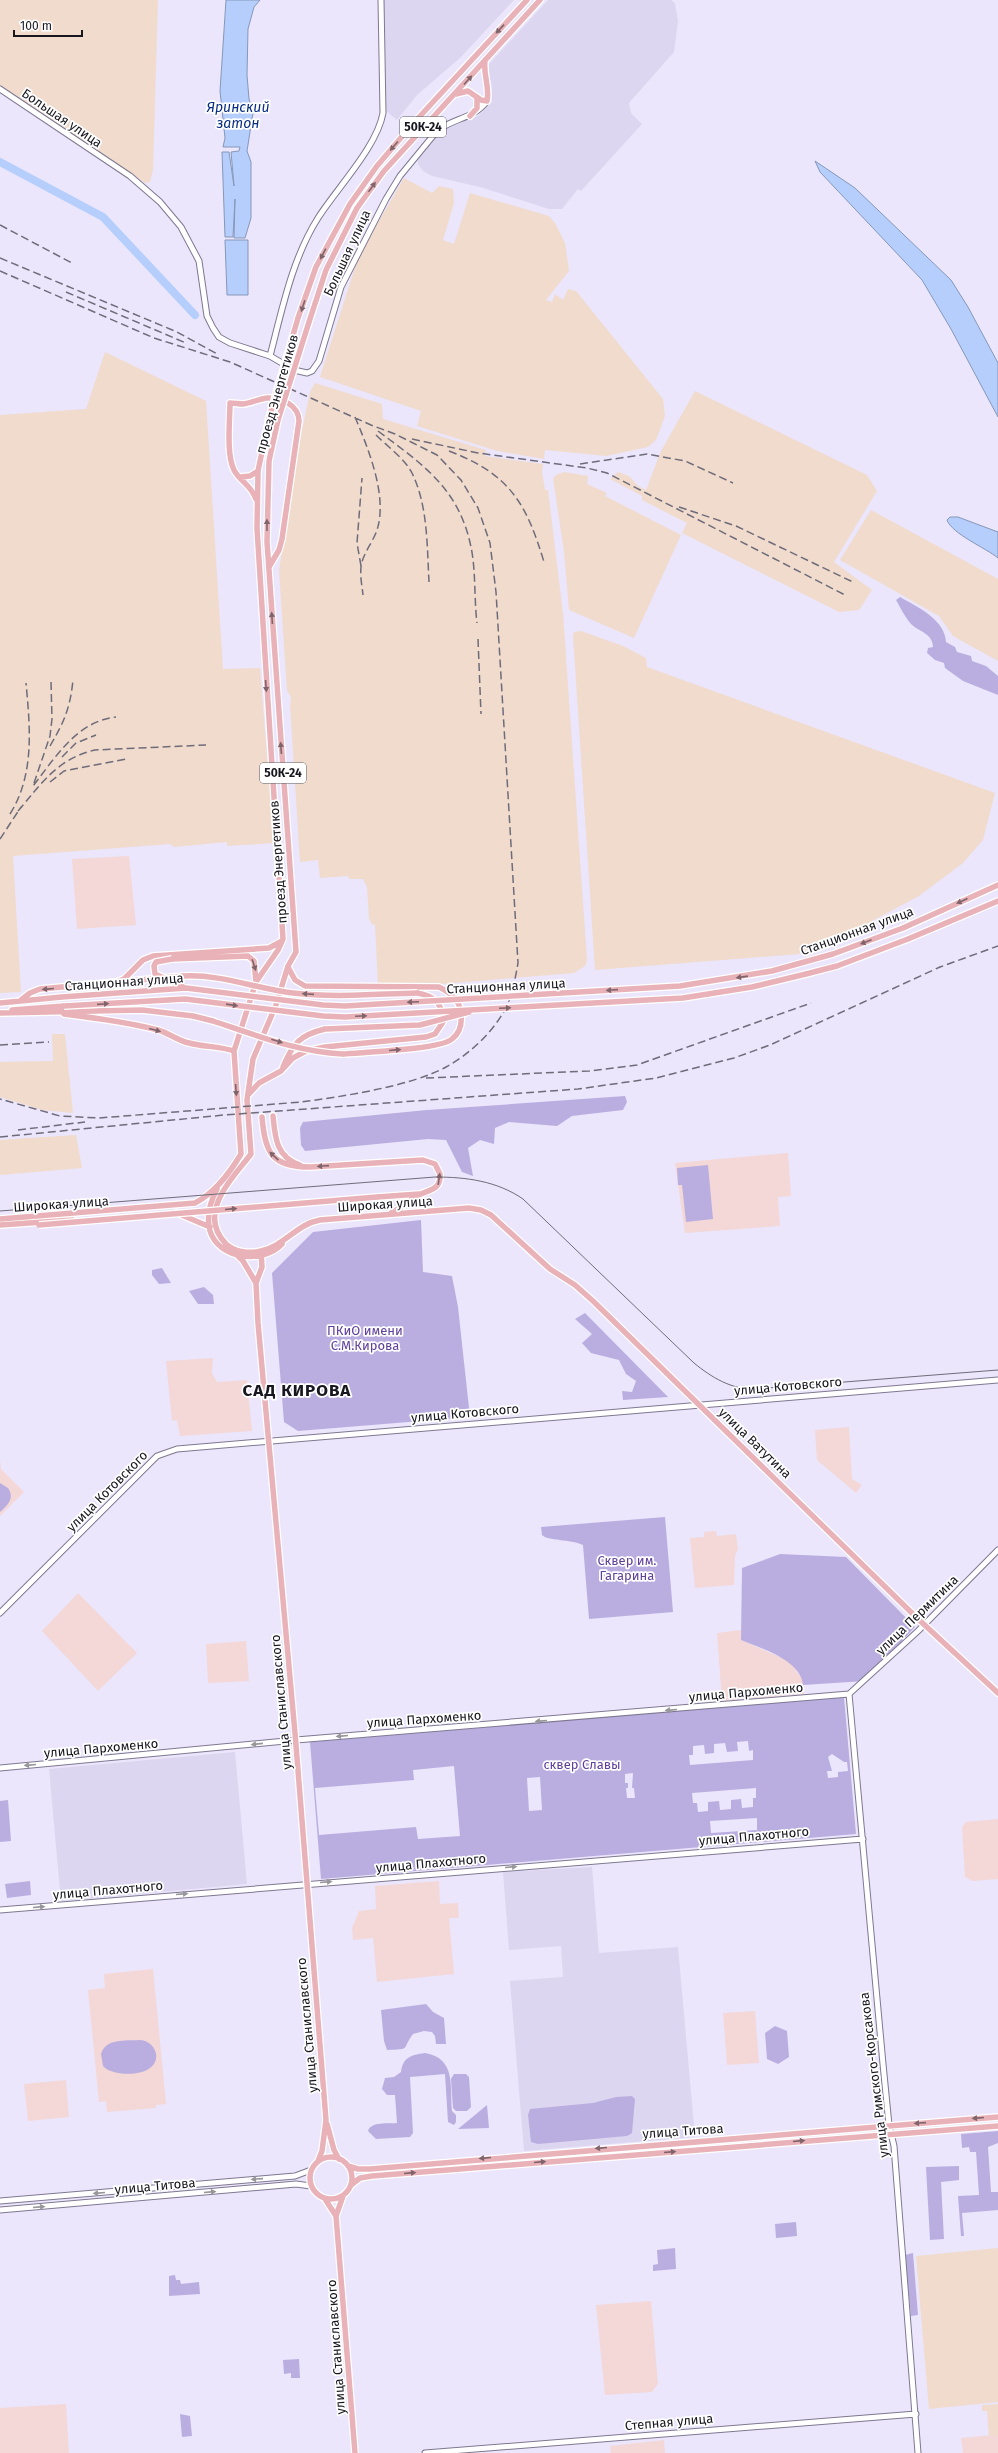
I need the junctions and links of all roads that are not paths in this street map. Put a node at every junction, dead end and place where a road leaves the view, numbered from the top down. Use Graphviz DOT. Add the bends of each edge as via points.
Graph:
graph roads {
  1 [pos="381,0"];
  2 [pos="527,0"];
  3 [pos="540,0"];
  4 [pos="486,59"];
  5 [pos="0,89"];
  6 [pos="454,94"];
  7 [pos="477,97"];
  8 [pos="487,101"];
  9 [pos="470,116"];
  10 [pos="270,356"];
  11 [pos="258,471"];
  12 [pos="241,477"];
  13 [pos="257,503"];
  14 [pos="267,542"];
  15 [pos="279,550"];
  16 [pos="268,567"];
  17 [pos="998,885"];
  18 [pos="998,901"];
  19 [pos="282,940"];
  20 [pos="288,966"];
  21 [pos="256,982"];
  22 [pos="114,983"];
  23 [pos="186,988"];
  24 [pos="21,1000"];
  25 [pos="0,1003"];
  26 [pos="483,1009"];
  27 [pos="0,1012"];
  28 [pos="48,1012"];
  29 [pos="234,1051"];
  30 [pos="281,1071"];
  31 [pos="247,1097"];
  32 [pos="262,1116"];
  33 [pos="273,1116"];
  34 [pos="310,1167"];
  35 [pos="220,1183"];
  36 [pos="421,1194"];
  37 [pos="387,1215"];
  38 [pos="491,1216"];
  39 [pos="0,1220"];
  40 [pos="18,1224"];
  41 [pos="0,1225"];
  42 [pos="210,1227"];
  43 [pos="261,1254"];
  44 [pos="237,1255"];
  45 [pos="256,1282"];
  46 [pos="998,1380"];
  47 [pos="699,1404"];
  48 [pos="269,1443"];
  49 [pos="998,1550"];
  50 [pos="0,1613"];
  51 [pos="925,1624"];
  52 [pos="998,1693"];
  53 [pos="849,1694"];
  54 [pos="296,1740"];
  55 [pos="0,1768"];
  56 [pos="863,1839"];
  57 [pos="307,1884"];
  58 [pos="0,1910"];
  59 [pos="998,2117"];
  60 [pos="326,2120"];
  61 [pos="889,2125"];
  62 [pos="998,2126"];
  63 [pos="891,2134"];
  64 [pos="339,2159"];
  65 [pos="318,2161"];
  66 [pos="348,2166"];
  67 [pos="311,2170"];
  68 [pos="351,2185"];
  69 [pos="311,2186"];
  70 [pos="343,2196"];
  71 [pos="325,2199"];
  72 [pos="0,2201"];
  73 [pos="0,2210"];
  74 [pos="336,2216"];
  75 [pos="916,2414"];
  76 [pos="355,2453"];
  77 [pos="425,2453"];
  78 [pos="918,2453"];
  1 -- 10 [label="street" via="381,124 317,219 290,279"];
  2 -- 11 [label="main road, проезд Энергетиков / 50К-24, one-way, bridge" via="410,127 359,191 316,267 298,318 269,418"];
  3 -- 4 [label="main road, проезд Энергетиков / 50К-24"];
  6 -- 4 [label="main road, проезд Энергетиков / 50К-24, one-way"];
  4 -- 8 [label="main road" via="485,73 489,91"];
  5 -- 10 [label="street, Большая улица" via="130,176 160,202 181,227 199,261 207,316 213,328 230,343"];
  6 -- 7 [label="main road" via="468,91"];
  14 -- 6 [label="main road, проезд Энергетиков / 50К-24, one-way, bridge" via="269,462 278,420 326,270 357,208 384,171"];
  7 -- 8 [label="main road"];
  7 -- 9 [label="main road" via="477,108"];
  8 -- 9 [label="street"];
  9 -- 10 [label="street, Большая улица" via="443,126 437,131 392,189 341,287 318,361 312,371 299,372"];
  11 -- 12 [label="main road" via="250,476"];
  11 -- 13 [label="main road, проезд Энергетиков / 50К-24"];
  12 -- 13 [label="main road" via="249,485"];
  12 -- 15 [label="main road" via="234,470 232,463 229,434 230,402 243,404 269,398 290,404 298,412 299,421"];
  13 -- 19 [label="main road, проезд Энергетиков / 50К-24, one-way" via="258,567"];
  14 -- 15 [label="main road" via="272,551"];
  14 -- 16 [label="main road, проезд Энергетиков / 50К-24"];
  15 -- 16 [label="main road"];
  20 -- 16 [label="main road, проезд Энергетиков / 50К-24, one-way" via="296,952"];
  17 -- 23 [label="main road, Станционная улица, one-way, bridge" via="903,928 833,954 749,976 680,986 340,1006"];
  26 -- 18 [label="main road, Станционная улица, one-way, bridge" via="683,998 752,987 837,966"];
  19 -- 21 [label="main road, проезд Энергетиков"];
  19 -- 22 [label="main road" via="269,948 148,957 124,979"];
  28 -- 20 [label="main road, one-way, bridge" via="142,1010 193,1016 298,1048 343,1054 442,1044 454,1038 461,1022 460,1006 448,992 439,987 312,987 295,980"];
  20 -- 31 [label="main road, 50К-24" via="276,1005 253,1059"];
  23 -- 21 [label="main road, one-way, bridge" via="162,980 155,974 156,962 248,956 254,961"];
  21 -- 29 [label="main road"];
  22 -- 24 [label="main road, one-way" via="40,989"];
  30 -- 22 [label="main road, one-way, bridge" via="293,1058 306,1051 435,1034 443,1022 442,1007 433,998 416,993 317,995 283,992 212,977 184,976"];
  23 -- 24 [label="main road, Станционная улица, bridge"];
  24 -- 25 [label="main road, Станционная улица"];
  27 -- 26 [label="main road, Станционная улица, one-way, bridge" via="185,999 334,1017"];
  26 -- 30 [label="main road, bridge" via="420,1025 325,1029 303,1036 296,1042"];
  27 -- 28 [label="main road"];
  28 -- 29 [label="main road, one-way" via="122,1022 161,1031 179,1041"];
  29 -- 35 [label="main road, one-way" via="241,1154"];
  30 -- 31 [label="main road" via="259,1083"];
  31 -- 43 [label="main road" via="251,1154 225,1186 216,1206 214,1222 216,1231 231,1248"];
  34 -- 32 [label="main road, one-way" via="286,1165 271,1154 264,1140"];
  33 -- 34 [label="main road" via="276,1141 281,1152 291,1161"];
  36 -- 34 [label="main road, one-way" via="430,1192 439,1183 440,1170 429,1161"];
  35 -- 39 [label="main road, Широкая улица" via="207,1198 195,1203"];
  35 -- 42 [label="main road" via="210,1206"];
  36 -- 37 [label="main road"];
  40 -- 36 [label="main road, one-way, bridge" via="39,1225"];
  37 -- 38 [label="main road, Широкая улица" via="469,1208 481,1210"];
  37 -- 43 [label="main road, Широкая улица" via="313,1221 305,1224 275,1251"];
  38 -- 47 [label="main road, улица Ватутина" via="550,1269 575,1285"];
  40 -- 41 [label="main road, Широкая улица"];
  40 -- 42 [label="main road, Широкая улица" via="177,1213"];
  42 -- 44 [label="main road" via="222,1246"];
  43 -- 44 [label="main road"];
  43 -- 45 [label="main road" via="262,1267"];
  44 -- 45 [label="main road"];
  45 -- 48 [label="main road, улица Станиславского"];
  46 -- 47 [label="street, улица Котовского"];
  47 -- 48 [label="street, улица Котовского"];
  47 -- 51 [label="main road, улица Ватутина"];
  48 -- 50 [label="street, улица Котовского" via="177,1449 158,1456"];
  48 -- 54 [label="main road, улица Станиславского"];
  49 -- 51 [label="street, улица Пермитина"];
  51 -- 52 [label="main road, улица Ватутина"];
  51 -- 53 [label="street, улица Пермитина"];
  53 -- 54 [label="street, улица Пархоменко, one-way"];
  53 -- 56 [label="street, улица Римского-Корсакова"];
  54 -- 55 [label="street, улица Пархоменко, one-way"];
  54 -- 57 [label="main road, улица Станиславского"];
  57 -- 56 [label="street, улица Плахотного, one-way"];
  56 -- 61 [label="street, улица Римского-Корсакова"];
  58 -- 57 [label="street, улица Плахотного, one-way"];
  57 -- 60 [label="main road, улица Станиславского"];
  59 -- 61 [label="main road, улица Титова, one-way"];
  60 -- 64 [label="main road"];
  60 -- 65 [label="main road" via="322,2151"];
  61 -- 63 [label="street, улица Римского-Корсакова"];
  61 -- 66 [label="main road, улица Титова, one-way" via="358,2169"];
  62 -- 63 [label="main road, улица Титова"];
  68 -- 63 [label="main road, улица Титова, one-way" via="360,2178 372,2176"];
  63 -- 75 [label="street, улица Римского-Корсакова"];
  64 -- 65 [label="main road" via="328,2157"];
  64 -- 66 [label="main road"];
  65 -- 67 [label="main road"];
  66 -- 68 [label="main road" via="352,2174"];
  67 -- 69 [label="main road"];
  67 -- 72 [label="street, улица Титова, one-way" via="296,2176"];
  68 -- 70 [label="main road"];
  69 -- 71 [label="main road"];
  73 -- 69 [label="street, улица Титова, one-way" via="296,2184"];
  70 -- 71 [label="main road"];
  70 -- 74 [label="main road"];
  71 -- 74 [label="main road"];
  74 -- 76 [label="main road, улица Станиславского"];
  75 -- 77 [label="street, Степная улица"];
  75 -- 78 [label="street, улица Римского-Корсакова"];
}
